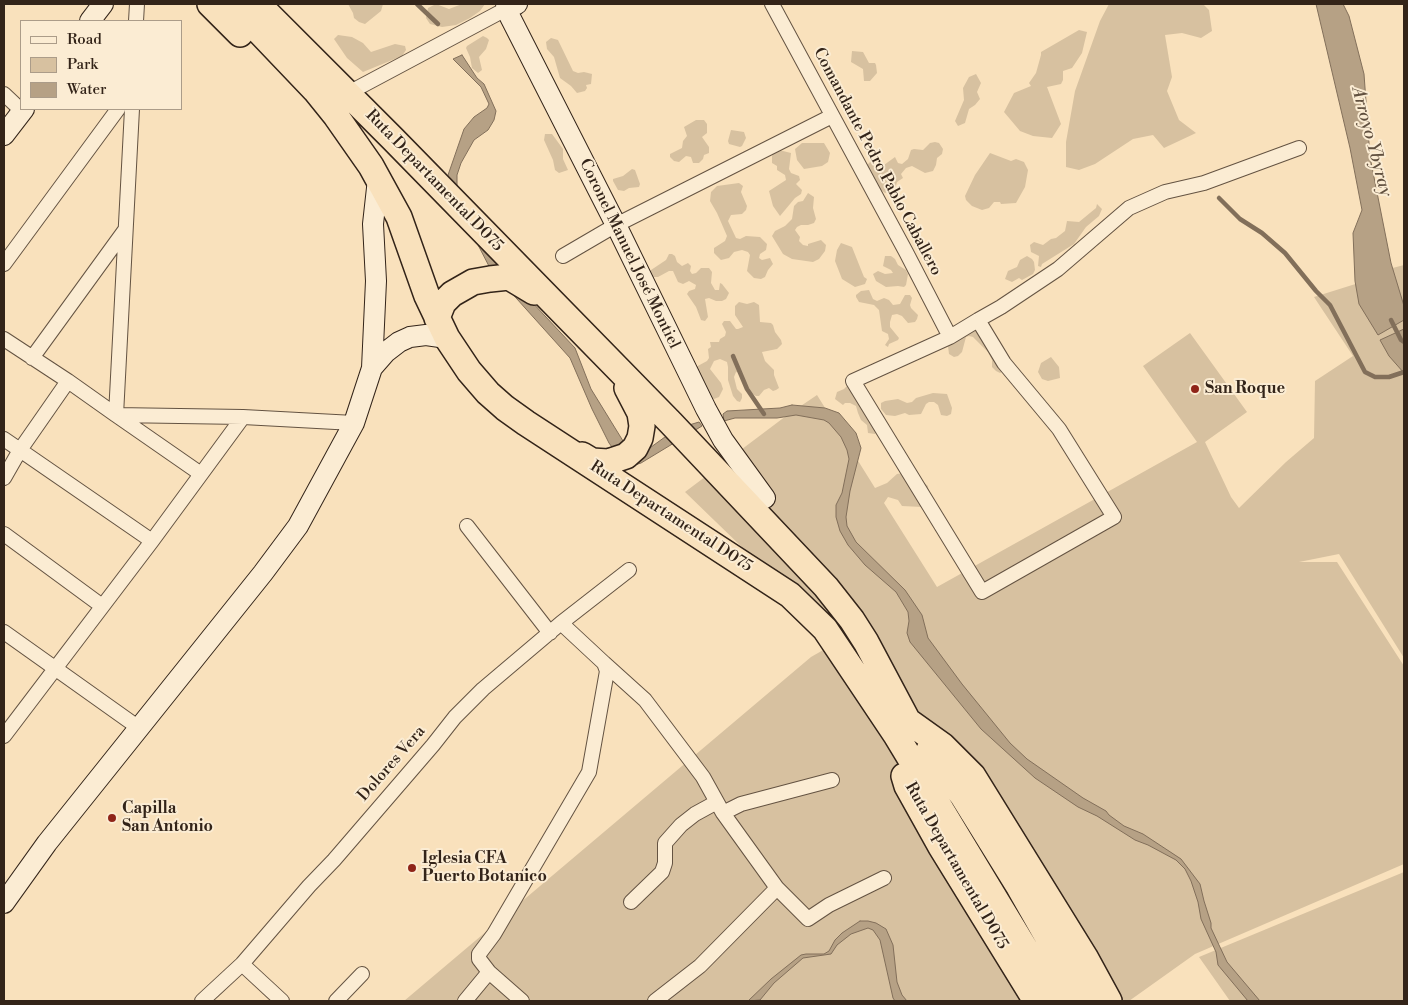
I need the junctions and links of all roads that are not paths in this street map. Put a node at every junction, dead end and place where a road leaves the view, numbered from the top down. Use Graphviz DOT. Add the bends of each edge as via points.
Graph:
graph roads {
  1 [pos="103,4"];
  2 [pos="137,4"];
  3 [pos="210,4"];
  4 [pos="233,4"];
  5 [pos="258,4"];
  6 [pos="278,4"];
  7 [pos="772,4"];
  8 [pos="509,5"];
  9 [pos="91,20"];
  10 [pos="136,20"];
  11 [pos="299,59"];
  12 [pos="354,90"];
  13 [pos="4,94"];
  14 [pos="20,107"];
  15 [pos="23,110"];
  16 [pos="117,110"];
  17 [pos="132,110"];
  18 [pos="832,116"];
  19 [pos="4,135"];
  20 [pos="393,138"];
  21 [pos="1300,148"];
  22 [pos="375,173"];
  23 [pos="616,226"];
  24 [pos="125,229"];
  25 [pos="563,256"];
  26 [pos="4,264"];
  27 [pos="556,307"];
  28 [pos="978,320"];
  29 [pos="442,328"];
  30 [pos="950,337"];
  31 [pos="4,339"];
  32 [pos="32,358"];
  33 [pos="606,358"];
  34 [pos="372,368"];
  35 [pos="68,381"];
  36 [pos="116,415"];
  37 [pos="243,417"];
  38 [pos="526,422"];
  39 [pos="354,423"];
  40 [pos="4,439"];
  41 [pos="20,450"];
  42 [pos="201,474"];
  43 [pos="4,478"];
  44 [pos="765,498"];
  45 [pos="467,526"];
  46 [pos="4,534"];
  47 [pos="152,541"];
  48 [pos="629,570"];
  49 [pos="102,606"];
  50 [pos="561,623"];
  51 [pos="4,632"];
  52 [pos="550,633"];
  53 [pos="604,663"];
  54 [pos="56,668"];
  55 [pos="139,728"];
  56 [pos="902,728"];
  57 [pos="4,736"];
  58 [pos="832,780"];
  59 [pos="720,807"];
  60 [pos="884,878"];
  61 [pos="777,888"];
  62 [pos="631,902"];
  63 [pos="4,903"];
  64 [pos="242,964"];
  65 [pos="489,972"];
  66 [pos="362,974"];
  67 [pos="1032,994"];
  68 [pos="202,1001"];
  69 [pos="282,1001"];
  70 [pos="336,1001"];
  71 [pos="465,1001"];
  72 [pos="522,1001"];
  73 [pos="655,1001"];
  74 [pos="1057,1001"];
  75 [pos="1084,1001"];
  76 [pos="1109,1001"];
  1 -- 9 [label="street"];
  2 -- 10 [label="street"];
  3 -- 22 [label="highway" via="320,108"];
  4 -- 11 [label="highway"];
  5 -- 11 [label="highway"];
  6 -- 12 [label="highway"];
  7 -- 18 [label="street, Comandante Pedro Pablo Caballero"];
  8 -- 12 [label="street"];
  8 -- 23 [label="street, Coronel Manuel José Montiel"];
  11 -- 20 [label="highway, Ruta Departamental D075"];
  11 -- 22 [label="highway, Ruta Departamental D075"];
  12 -- 20 [label="highway"];
  13 -- 14 [label="street"];
  15 -- 19 [label="street"];
  16 -- 26 [label="street"];
  17 -- 24 [label="street"];
  18 -- 23 [label="street"];
  18 -- 30 [label="street, Comandante Pedro Pablo Caballero"];
  20 -- 27 [label="highway, Ruta Departamental D075"];
  21 -- 28 [label="street" via="1204,183 1165,192 1129,208 1058,269"];
  22 -- 29 [label="highway, Ruta Departamental D075" via="399,217"];
  22 -- 34 [label="street" via="376,281"];
  23 -- 25 [label="street"];
  23 -- 44 [label="street, Coronel Manuel José Montiel" via="706,410 723,440"];
  24 -- 32 [label="street"];
  24 -- 36 [label="street"];
  27 -- 29 [label="highway" via="509,278 473,282 443,303"];
  27 -- 33 [label="highway, Ruta Departamental D075"];
  28 -- 30 [label="street"];
  28 -- 30 [label="street" via="1004,364 1059,429 1114,517 982,592 853,381"];
  29 -- 34 [label="street" via="410,337 392,347"];
  29 -- 38 [label="highway, Ruta Departamental D075" via="469,371 488,393"];
  31 -- 32 [label="street"];
  32 -- 35 [label="street"];
  33 -- 38 [label="highway" via="632,395 640,413 640,438 626,456 608,462 592,461"];
  33 -- 56 [label="highway, Ruta Departamental D075" via="826,587 866,642"];
  34 -- 39 [label="street"];
  35 -- 36 [label="street"];
  35 -- 41 [label="street"];
  36 -- 37 [label="street"];
  36 -- 42 [label="street"];
  37 -- 39 [label="street"];
  37 -- 42 [label="street"];
  38 -- 56 [label="highway, Ruta Departamental D075" via="790,595 825,629"];
  39 -- 55 [label="street" via="298,526"];
  40 -- 41 [label="street"];
  41 -- 43 [label="street"];
  41 -- 47 [label="street"];
  42 -- 47 [label="street"];
  45 -- 52 [label="street"];
  46 -- 49 [label="street"];
  47 -- 49 [label="street"];
  48 -- 50 [label="street, Dolores Vera"];
  49 -- 54 [label="street"];
  50 -- 52 [label="street, Dolores Vera"];
  50 -- 53 [label="street"];
  51 -- 54 [label="street"];
  52 -- 64 [label="street, Dolores Vera" via="455,717"];
  53 -- 59 [label="street" via="645,700 703,777"];
  53 -- 65 [label="street" via="606,671 589,772 479,954"];
  54 -- 55 [label="street"];
  54 -- 57 [label="street"];
  55 -- 63 [label="street" via="47,843"];
  56 -- 67 [label="highway, Ruta Departamental D075" via="898,758 907,786"];
  56 -- 74 [label="highway"];
  56 -- 75 [label="highway" via="962,795"];
  56 -- 76 [label="highway, Ruta Departamental D075" via="943,746 973,776"];
  58 -- 59 [label="street"];
  59 -- 61 [label="street"];
  59 -- 62 [label="street" via="695,814 665,843 662,872"];
  60 -- 61 [label="street" via="829,905 810,919"];
  61 -- 73 [label="street" via="700,966"];
  64 -- 68 [label="street, Dolores Vera"];
  64 -- 69 [label="street"];
  65 -- 71 [label="street"];
  65 -- 72 [label="street"];
  66 -- 70 [label="street"];
}
